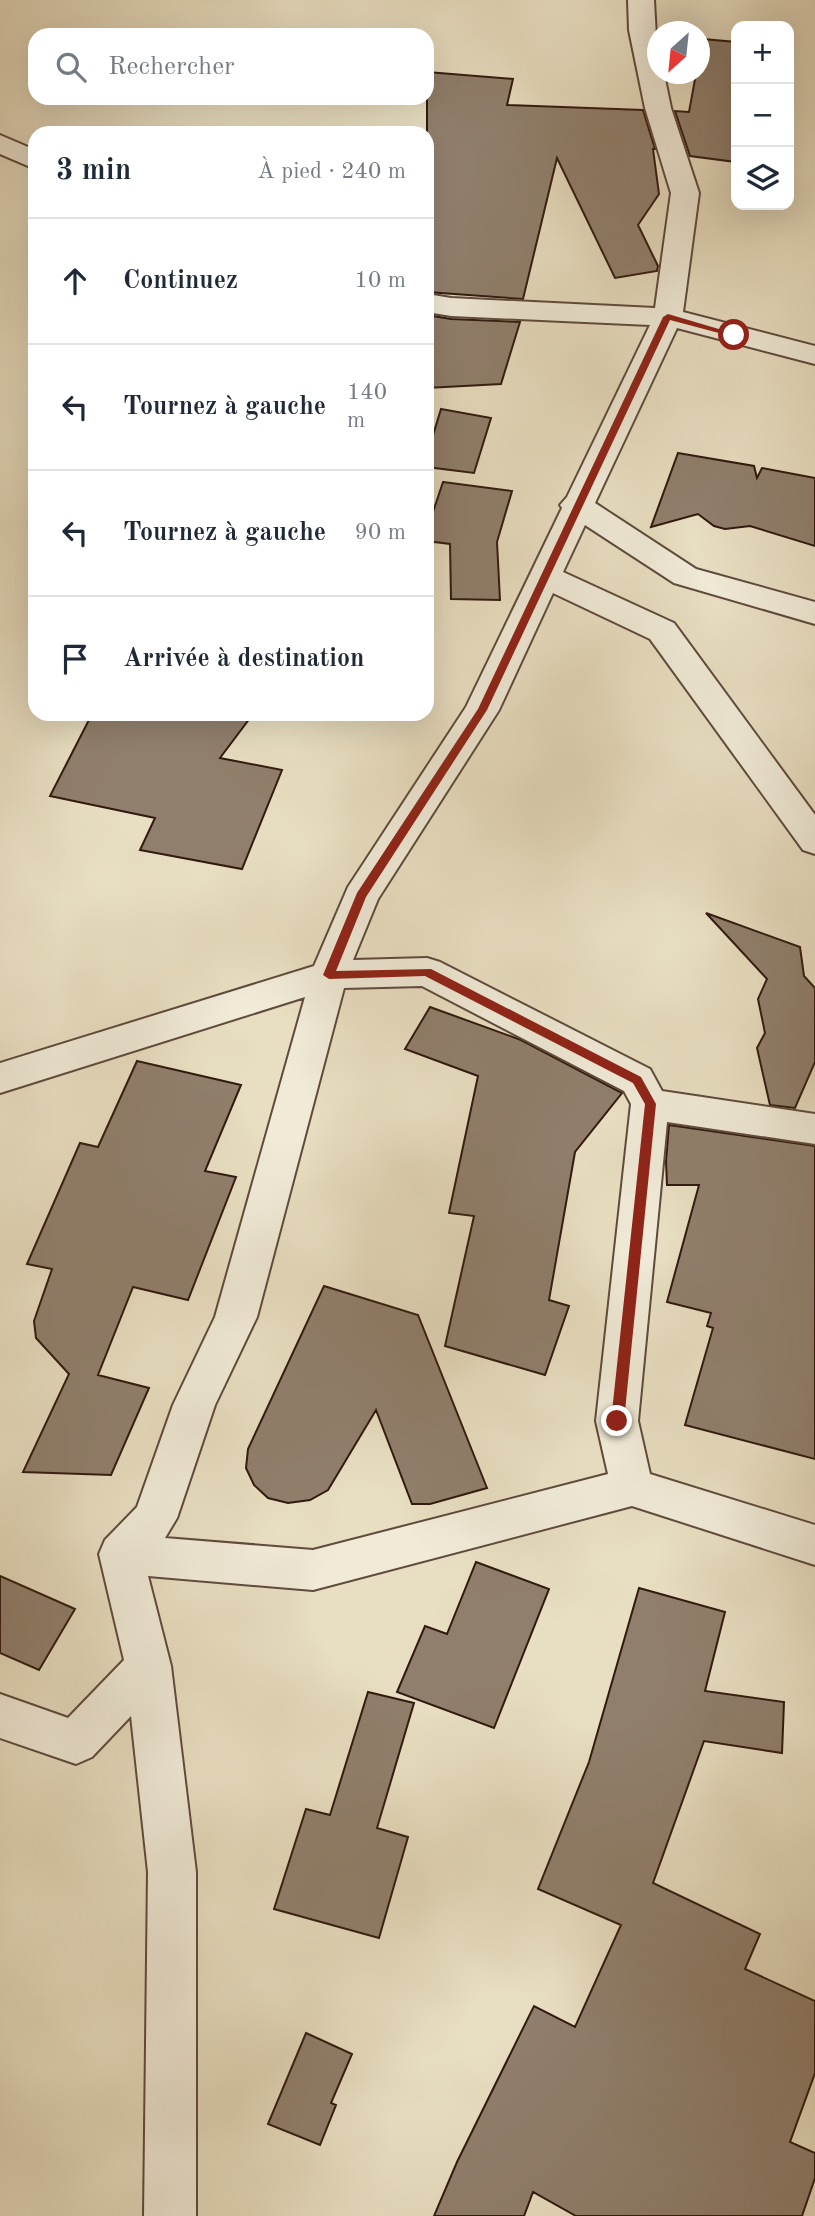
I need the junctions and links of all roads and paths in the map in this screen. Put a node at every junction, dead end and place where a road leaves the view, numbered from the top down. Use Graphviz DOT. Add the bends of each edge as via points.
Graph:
graph roads {
  1 [pos="641,0"];
  2 [pos="0,143"];
  3 [pos="28,157"];
  4 [pos="434,304"];
  5 [pos="668,317"];
  6 [pos="815,355"];
  7 [pos="576,505"];
  8 [pos="546,577"];
  9 [pos="815,613"];
  10 [pos="815,841"];
  11 [pos="329,975"];
  12 [pos="0,1078"];
  13 [pos="650,1104"];
  14 [pos="815,1129"];
  15 [pos="632,1487"];
  16 [pos="815,1545"];
  17 [pos="121,1553"];
  18 [pos="148,1666"];
  19 [pos="0,1716"];
  20 [pos="170,2216"];
  1 -- 5 [label="street" via="642,30 658,108 685,193"];
  2 -- 3 [label="street"];
  4 -- 5 [label="street"];
  5 -- 6 [label="street"];
  5 -- 7 [label="street"];
  7 -- 8 [label="street"];
  7 -- 9 [label="street" via="685,576"];
  8 -- 10 [label="street" via="662,631"];
  8 -- 11 [label="street" via="482,710 361,896"];
  11 -- 12 [label="street"];
  11 -- 13 [label="street" via="427,972 637,1080"];
  11 -- 17 [label="street" via="236,1317 194,1405 156,1518"];
  13 -- 14 [label="street"];
  13 -- 15 [label="street" via="617,1421"];
  15 -- 16 [label="street"];
  15 -- 17 [label="street" via="313,1570"];
  17 -- 18 [label="street"];
  18 -- 19 [label="street" via="76,1742"];
  18 -- 20 [label="street" via="172,1872"];
}
